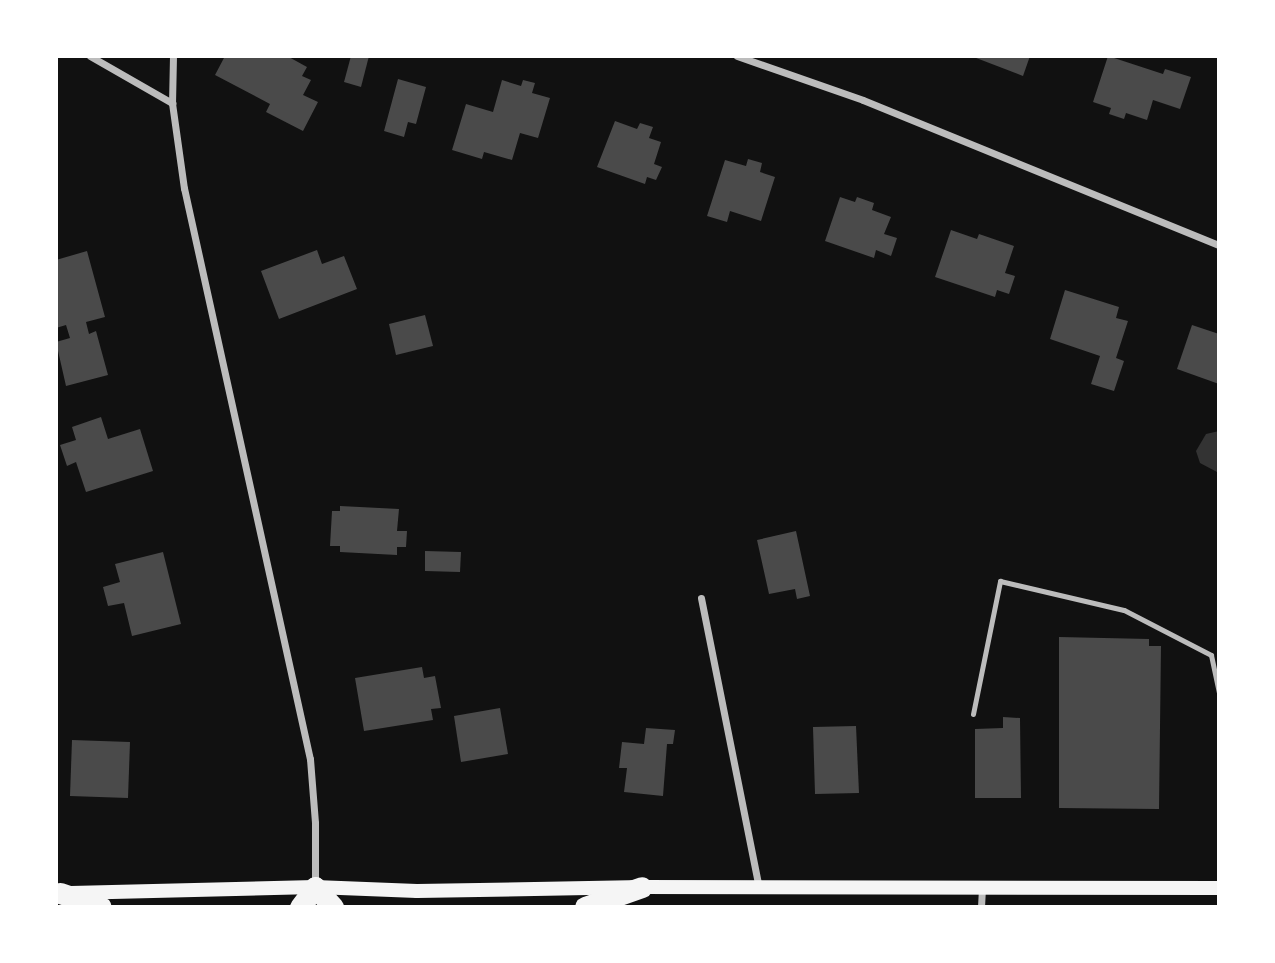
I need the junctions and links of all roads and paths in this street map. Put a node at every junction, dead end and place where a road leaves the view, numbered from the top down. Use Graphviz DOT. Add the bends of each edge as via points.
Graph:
graph roads {
  1 [pos="90,56"];
  2 [pos="173,56"];
  3 [pos="737,56"];
  4 [pos="172,103"];
  5 [pos="1219,245"];
  6 [pos="701,598"];
  7 [pos="1219,694"];
  8 [pos="973,714"];
  9 [pos="315,887"];
  10 [pos="642,887"];
  11 [pos="760,887"];
  12 [pos="1219,888"];
  13 [pos="982,890"];
  14 [pos="58,892"];
  15 [pos="101,907"];
  16 [pos="300,907"];
  17 [pos="333,907"];
  18 [pos="585,907"];
  19 [pos="981,907"];
  1 -- 4 [label="street"];
  2 -- 4 [label="street"];
  3 -- 5 [label="street" via="863,100"];
  4 -- 9 [label="street" via="184,188 310,759"];
  6 -- 11 [label="street"];
  7 -- 8 [label="lane" via="1211,655 1124,610 1000,581"];
  9 -- 10 [label="main road" via="417,891"];
  9 -- 14 [label="main road"];
  9 -- 16 [label="highway"];
  9 -- 17 [label="highway"];
  10 -- 11 [label="main road"];
  10 -- 18 [label="highway"];
  11 -- 13 [label="main road"];
  12 -- 13 [label="main road"];
  13 -- 19 [label="street"];
  14 -- 15 [label="highway"];
}
